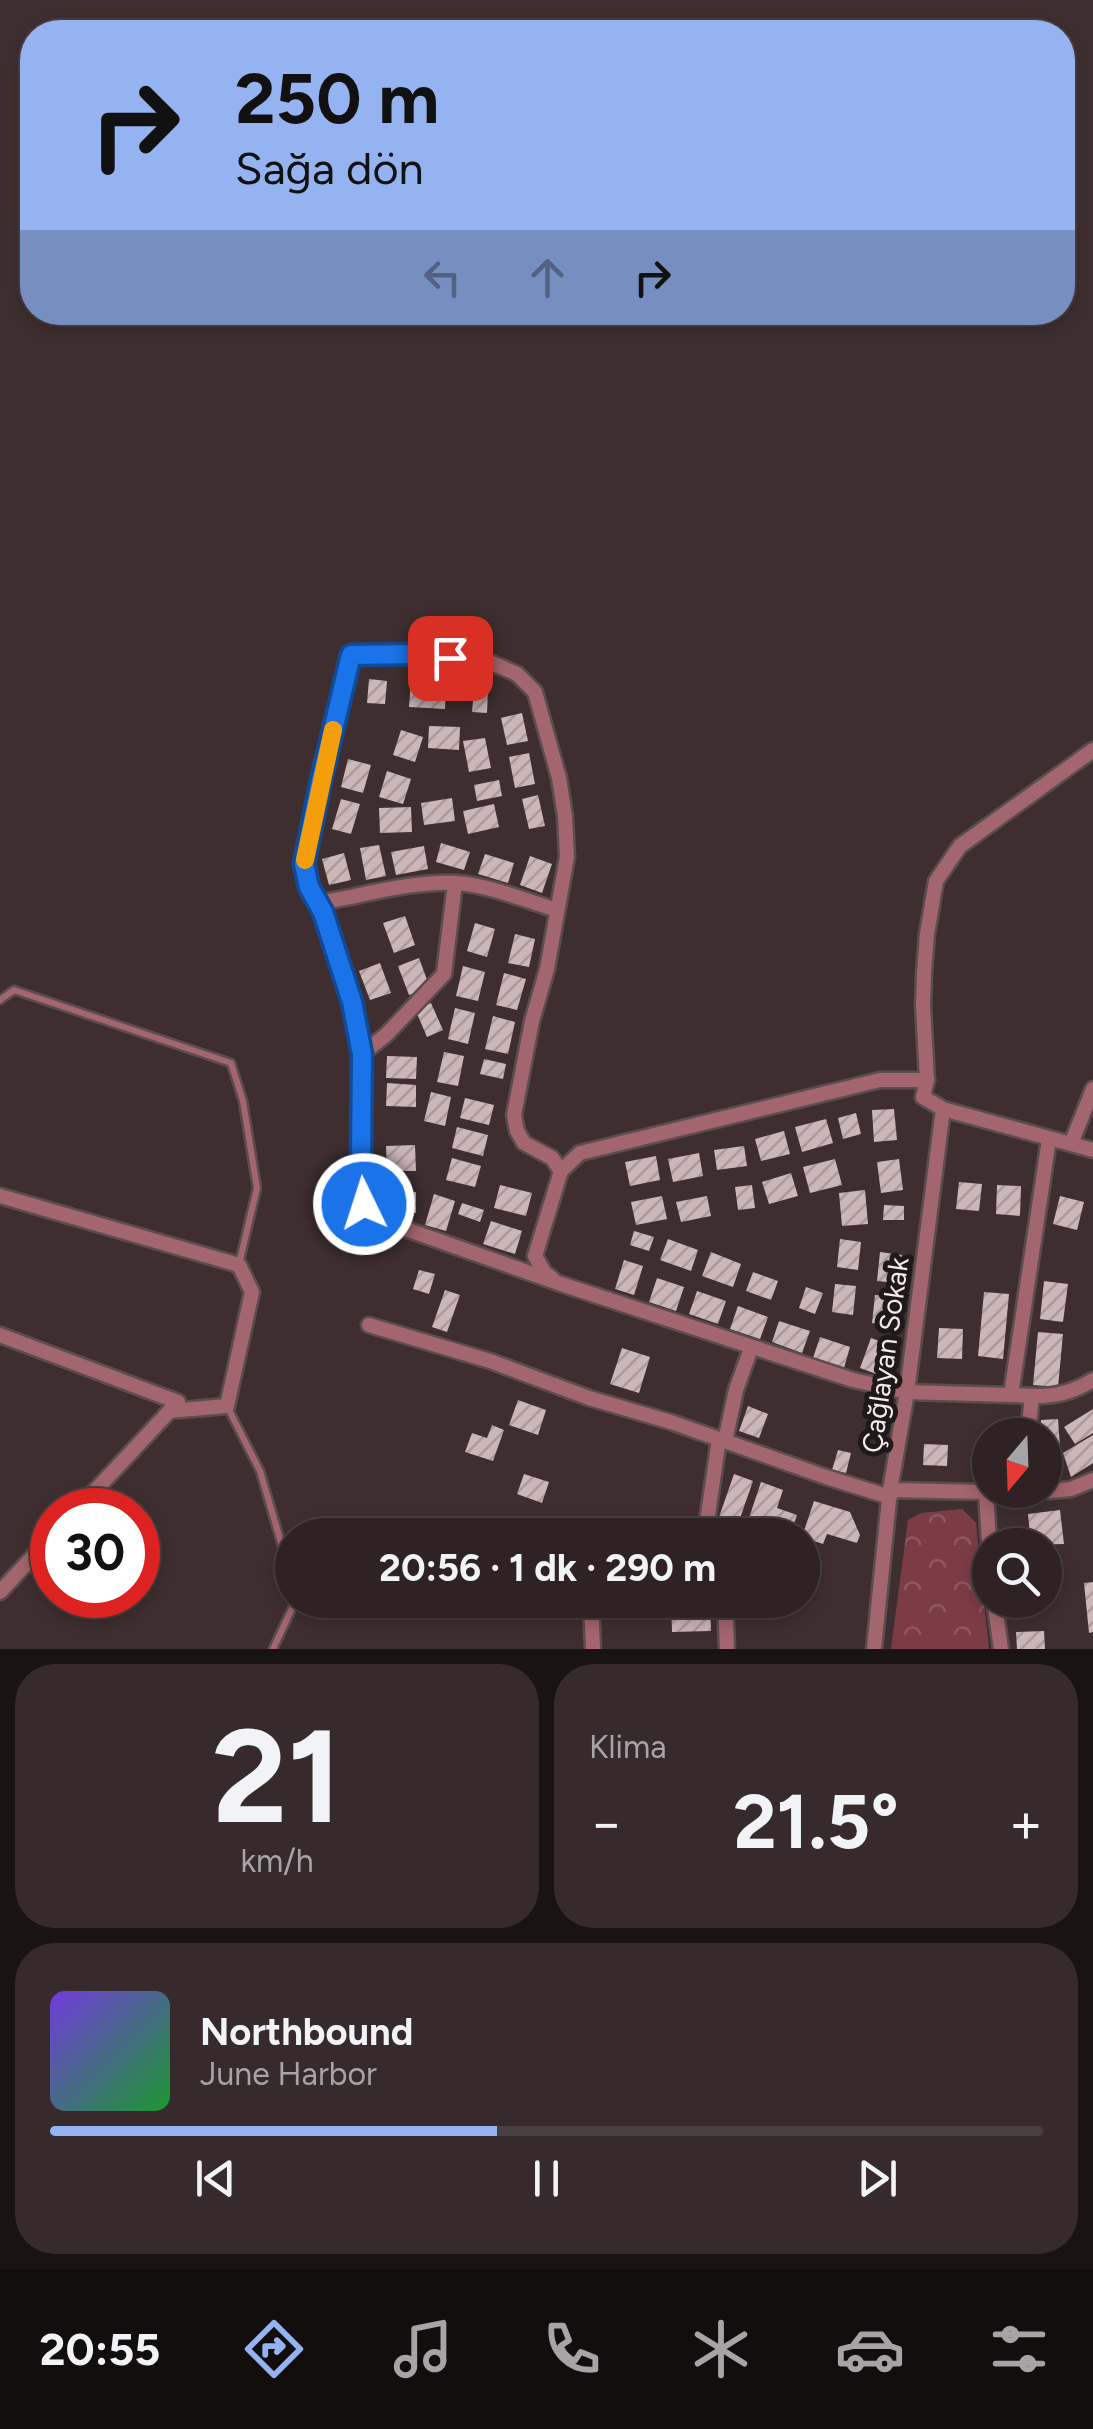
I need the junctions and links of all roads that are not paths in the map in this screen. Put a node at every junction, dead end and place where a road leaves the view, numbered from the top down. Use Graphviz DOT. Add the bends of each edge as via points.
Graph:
graph roads {
  1 [pos="1093,750"];
  2 [pos="455,883"];
  3 [pos="318,904"];
  4 [pos="557,910"];
  5 [pos="0,1000"];
  6 [pos="362,1054"];
  7 [pos="927,1080"];
  8 [pos="1093,1088"];
  9 [pos="943,1109"];
  10 [pos="1049,1139"];
  11 [pos="1072,1144"];
  12 [pos="1093,1150"];
  13 [pos="560,1171"];
  14 [pos="0,1196"];
  15 [pos="239,1266"];
  16 [pos="561,1284"];
  17 [pos="369,1325"];
  18 [pos="0,1335"];
  19 [pos="751,1348"];
  20 [pos="1093,1380"];
  21 [pos="906,1392"];
  22 [pos="1010,1396"];
  23 [pos="1032,1396"];
  24 [pos="226,1406"];
  25 [pos="169,1411"];
  26 [pos="1030,1418"];
  27 [pos="722,1440"];
  28 [pos="1093,1480"];
  29 [pos="97,1488"];
  30 [pos="1062,1489"];
  31 [pos="972,1492"];
  32 [pos="890,1493"];
  33 [pos="708,1518"];
  34 [pos="275,1522"];
  35 [pos="30,1560"];
  36 [pos="0,1592"];
  37 [pos="288,1618"];
  38 [pos="592,1618"];
  39 [pos="726,1618"];
  40 [pos="997,1618"];
  41 [pos="273,1649"];
  42 [pos="593,1649"];
  43 [pos="727,1649"];
  44 [pos="874,1649"];
  45 [pos="1001,1649"];
  1 -- 7 [label="street" via="960,846 936,881 922,1006"];
  2 -- 3 [label="street"];
  2 -- 4 [label="street"];
  2 -- 6 [label="street" via="444,974"];
  3 -- 4 [label="street" via="304,864 351,655 414,654 487,661 517,674 535,692 565,816"];
  3 -- 6 [label="street" via="352,1002"];
  4 -- 13 [label="street" via="514,1114 524,1143 552,1158"];
  5 -- 15 [label="lane" via="14,990 231,1063 257,1188"];
  6 -- 16 [label="street" via="364,1204 386,1222"];
  7 -- 9 [label="street" via="923,1097"];
  7 -- 13 [label="street" via="880,1080 580,1154"];
  8 -- 11 [label="street"];
  9 -- 10 [label="street"];
  9 -- 21 [label="street, Çağlayan Sokak"];
  10 -- 11 [label="street"];
  10 -- 22 [label="street"];
  11 -- 12 [label="street"];
  13 -- 16 [label="street" via="536,1256"];
  14 -- 15 [label="street"];
  15 -- 24 [label="street" via="252,1292"];
  16 -- 19 [label="street"];
  17 -- 27 [label="street"];
  18 -- 25 [label="street" via="178,1402"];
  19 -- 21 [label="street"];
  19 -- 27 [label="street"];
  20 -- 23 [label="street" via="1062,1395"];
  21 -- 22 [label="street"];
  21 -- 32 [label="street, Çağlayan Sokak"];
  22 -- 23 [label="street"];
  23 -- 26 [label="street"];
  24 -- 25 [label="street"];
  24 -- 34 [label="lane" via="260,1471"];
  25 -- 29 [label="street"];
  27 -- 32 [label="street"];
  27 -- 33 [label="street"];
  28 -- 30 [label="street"];
  31 -- 32 [label="street"];
  32 -- 44 [label="street, Çağlayan Sokak"];
  35 -- 36 [label="street"];
  37 -- 41 [label="lane"];
  38 -- 42 [label="street"];
  39 -- 43 [label="street"];
  40 -- 45 [label="street"];
}
